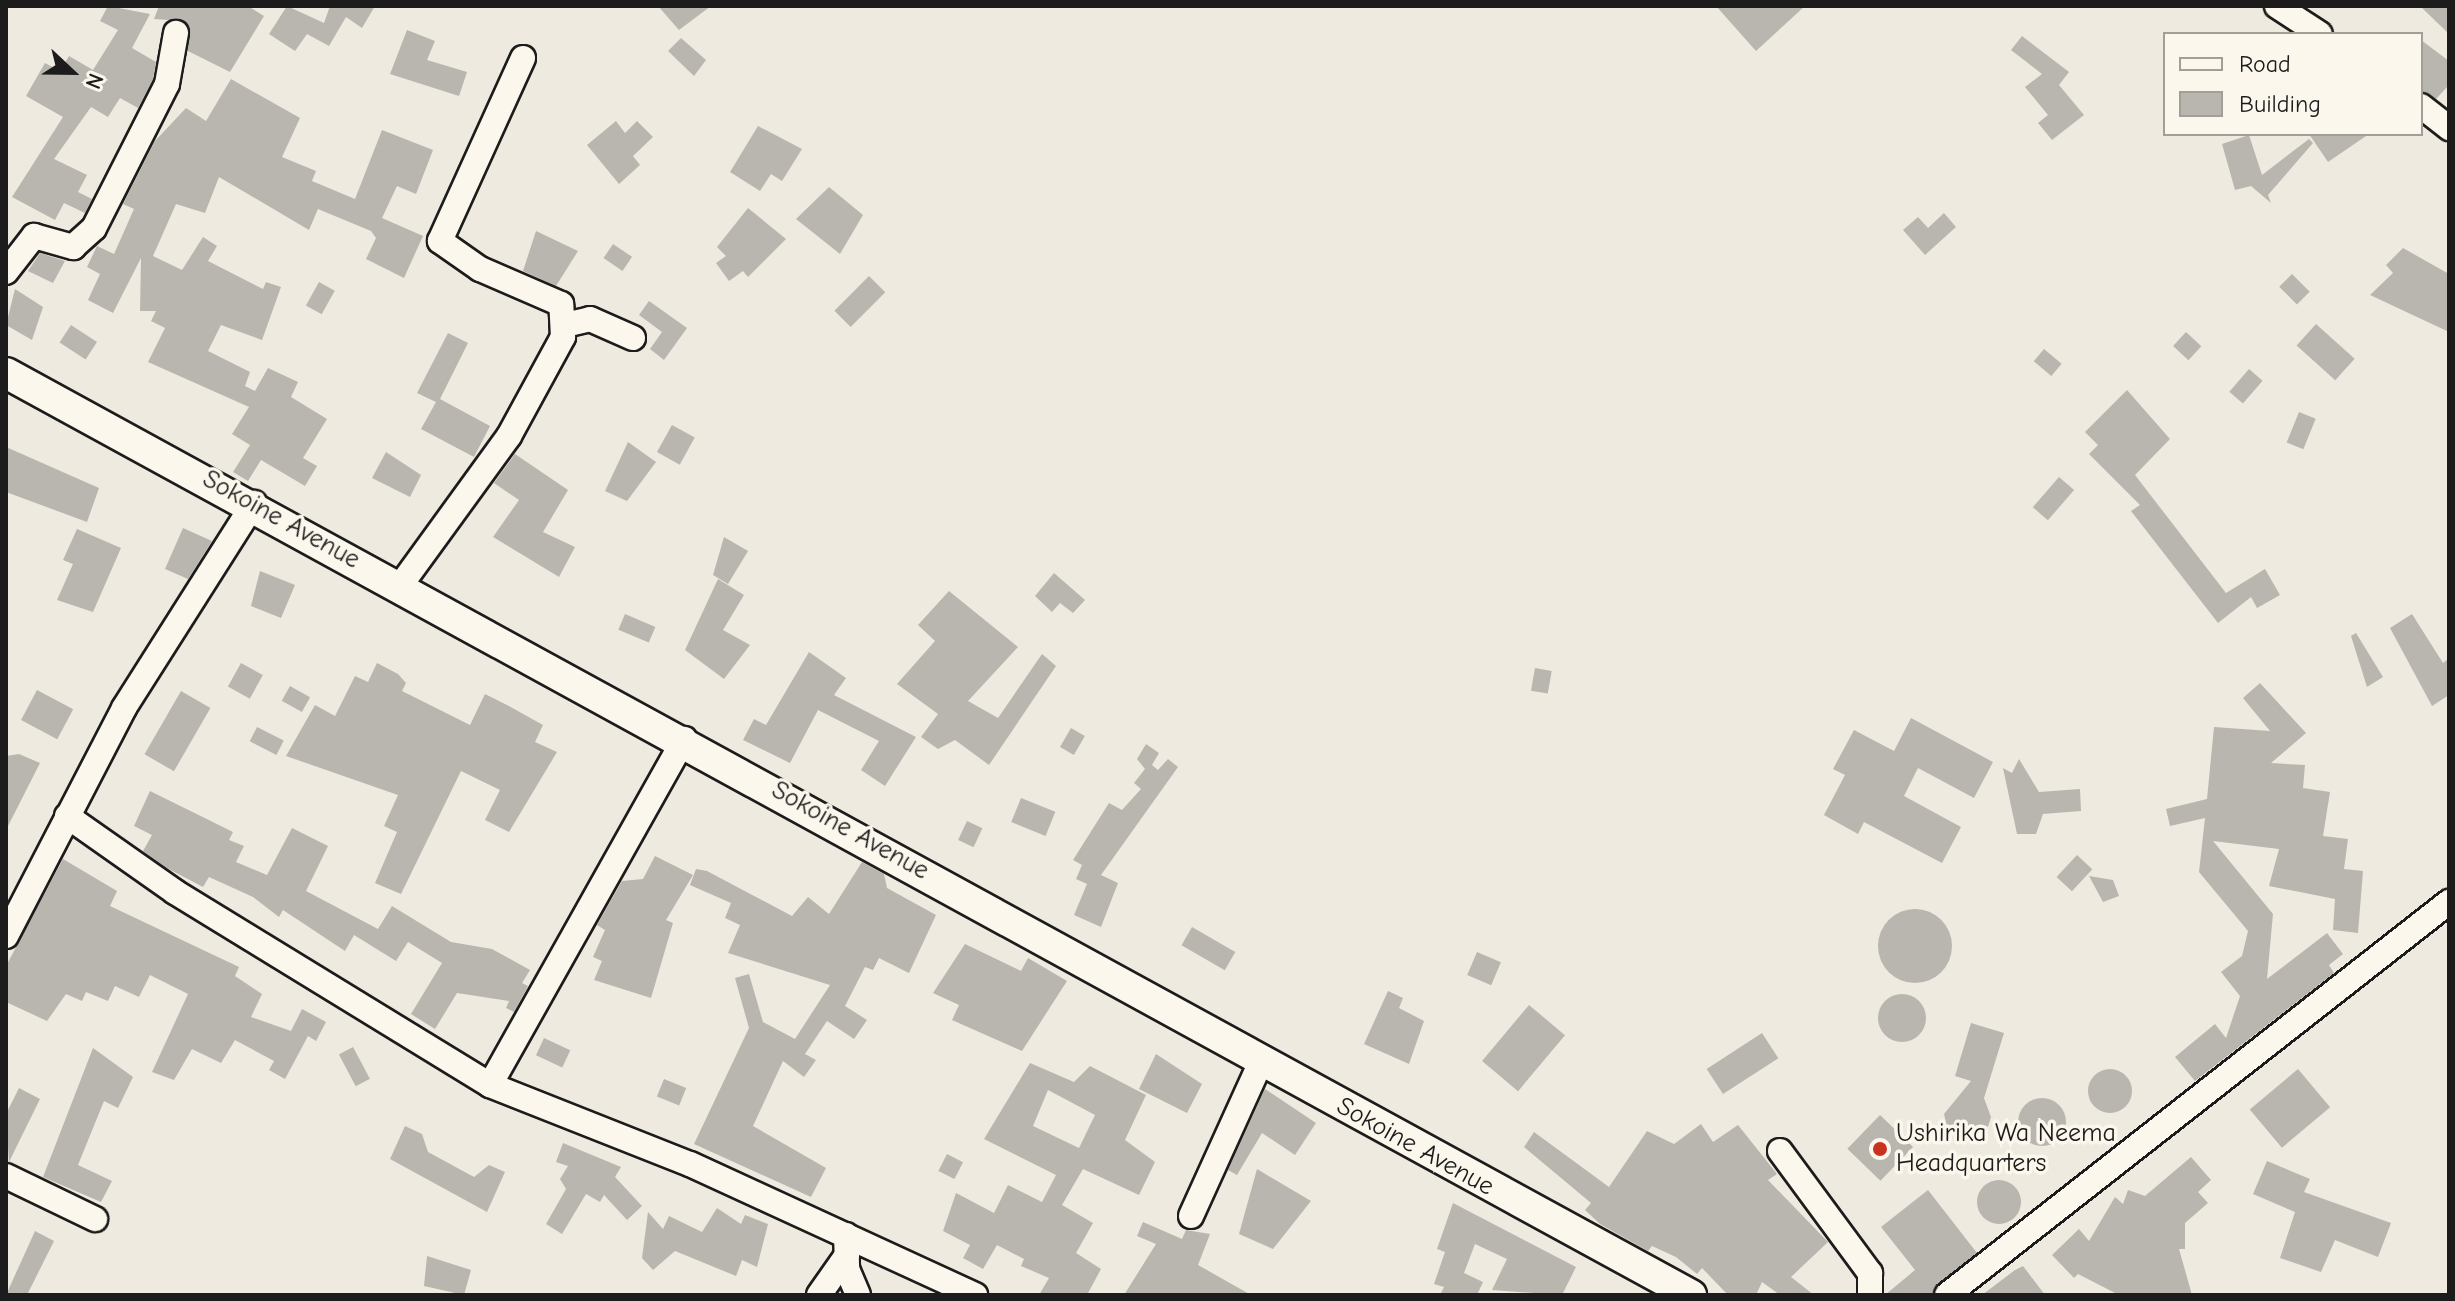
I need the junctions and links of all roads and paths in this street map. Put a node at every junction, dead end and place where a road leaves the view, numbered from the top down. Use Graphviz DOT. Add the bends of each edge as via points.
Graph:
graph roads {
  1 [pos="2277,6"];
  2 [pos="2317,32"];
  3 [pos="176,33"];
  4 [pos="523,58"];
  5 [pos="2423,108"];
  6 [pos="2449,128"];
  7 [pos="6,272"];
  8 [pos="565,325"];
  9 [pos="633,338"];
  10 [pos="8,378"];
  11 [pos="254,503"];
  12 [pos="400,586"];
  13 [pos="684,739"];
  14 [pos="67,816"];
  15 [pos="2449,902"];
  16 [pos="15,904"];
  17 [pos="6,936"];
  18 [pos="1261,1062"];
  19 [pos="490,1085"];
  20 [pos="1780,1151"];
  21 [pos="6,1176"];
  22 [pos="1191,1216"];
  23 [pos="95,1219"];
  24 [pos="846,1245"];
  25 [pos="819,1295"];
  26 [pos="858,1295"];
  27 [pos="975,1295"];
  28 [pos="1691,1295"];
  29 [pos="1870,1295"];
  30 [pos="1947,1295"];
  1 -- 2 [label="street"];
  3 -- 7 [label="street" via="167,84 94,228 73,247 34,236"];
  4 -- 8 [label="street" via="440,241 480,269 561,304"];
  5 -- 6 [label="street"];
  8 -- 9 [label="street" via="590,319"];
  8 -- 12 [label="street" via="509,436"];
  10 -- 11 [label="street, Sokoine Avenue"];
  11 -- 12 [label="street, Sokoine Avenue"];
  11 -- 14 [label="street" via="124,708"];
  12 -- 13 [label="street, Sokoine Avenue"];
  13 -- 18 [label="street, Sokoine Avenue"];
  13 -- 19 [label="street"];
  14 -- 16 [label="street"];
  14 -- 19 [label="street"];
  15 -- 30 [label="street"];
  16 -- 17 [label="street"];
  18 -- 22 [label="street"];
  18 -- 28 [label="street, Sokoine Avenue"];
  19 -- 24 [label="street"];
  20 -- 29 [label="street" via="1870,1273"];
  21 -- 23 [label="street"];
  24 -- 25 [label="street"];
  24 -- 26 [label="street"];
  24 -- 27 [label="street"];
}
